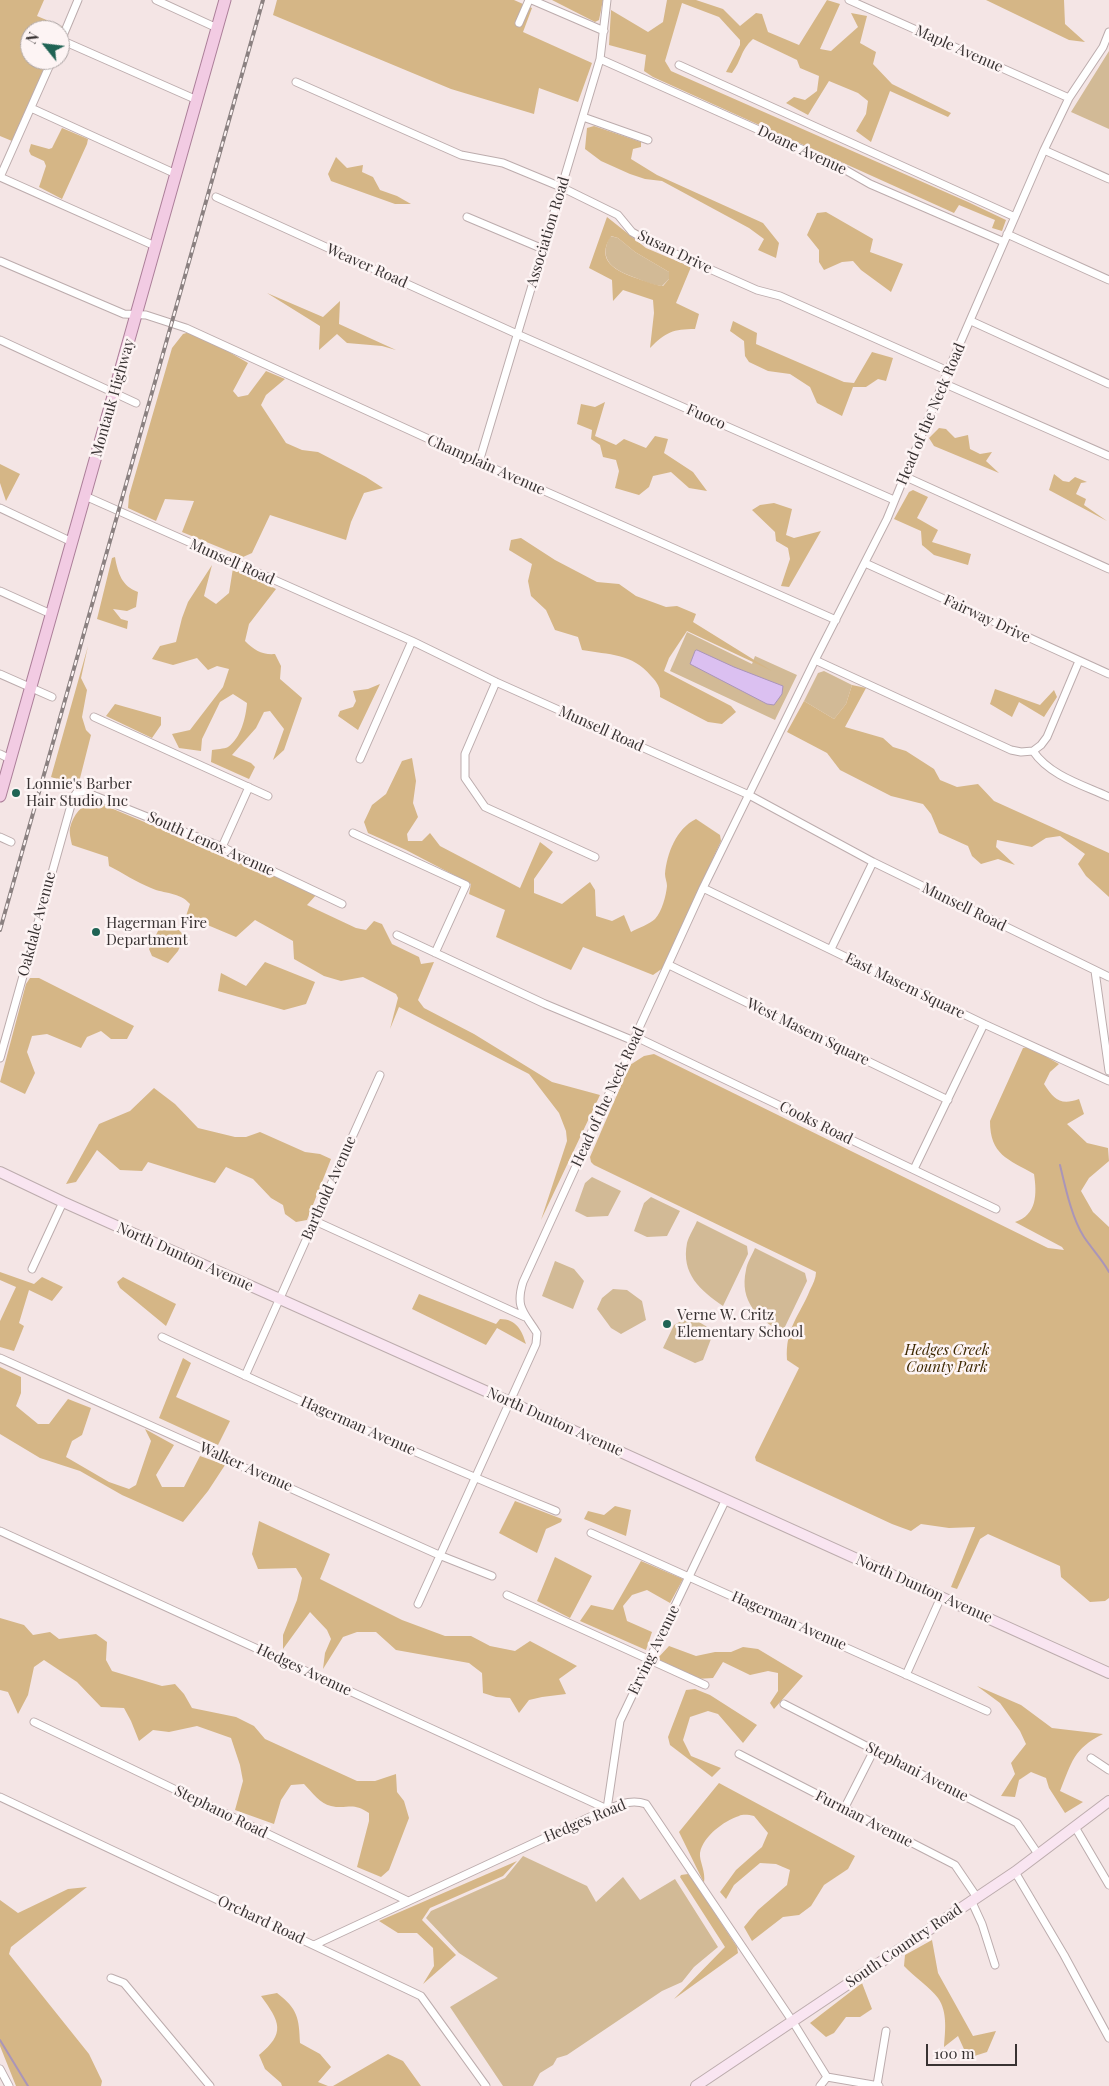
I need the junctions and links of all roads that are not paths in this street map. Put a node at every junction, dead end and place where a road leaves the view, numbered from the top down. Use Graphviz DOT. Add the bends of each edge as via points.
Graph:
graph roads {
  1 [pos="78,0"];
  2 [pos="156,0"];
  3 [pos="225,0"];
  4 [pos="531,0"];
  5 [pos="607,0"];
  6 [pos="849,0"];
  7 [pos="70,20"];
  8 [pos="519,23"];
  9 [pos="217,28"];
  10 [pos="604,32"];
  11 [pos="1109,32"];
  12 [pos="70,45"];
  13 [pos="600,59"];
  14 [pos="679,65"];
  15 [pos="48,70"];
  16 [pos="296,82"];
  17 [pos="1069,98"];
  18 [pos="197,100"];
  19 [pos="31,108"];
  20 [pos="582,116"];
  21 [pos="648,140"];
  22 [pos="1044,150"];
  23 [pos="176,174"];
  24 [pos="0,177"];
  25 [pos="1109,179"];
  26 [pos="562,187"];
  27 [pos="216,197"];
  28 [pos="467,217"];
  29 [pos="1015,217"];
  30 [pos="1007,234"];
  31 [pos="1004,242"];
  32 [pos="156,246"];
  33 [pos="543,249"];
  34 [pos="0,261"];
  35 [pos="1109,280"];
  36 [pos="136,315"];
  37 [pos="971,321"];
  38 [pos="517,334"];
  39 [pos="0,340"];
  40 [pos="948,370"];
  41 [pos="943,383"];
  42 [pos="1109,384"];
  43 [pos="114,393"];
  44 [pos="136,403"];
  45 [pos="1109,456"];
  46 [pos="479,462"];
  47 [pos="906,477"];
  48 [pos="84,496"];
  49 [pos="894,500"];
  50 [pos="0,508"];
  51 [pos="72,542"];
  52 [pos="865,563"];
  53 [pos="1109,569"];
  54 [pos="0,591"];
  55 [pos="51,614"];
  56 [pos="836,620"];
  57 [pos="412,642"];
  58 [pos="815,660"];
  59 [pos="1079,661"];
  60 [pos="0,674"];
  61 [pos="1109,674"];
  62 [pos="496,682"];
  63 [pos="30,688"];
  64 [pos="52,698"];
  65 [pos="94,717"];
  66 [pos="1033,751"];
  67 [pos="5,757"];
  68 [pos="360,759"];
  69 [pos="248,787"];
  70 [pos="77,792"];
  71 [pos="749,795"];
  72 [pos="0,796"];
  73 [pos="268,796"];
  74 [pos="1109,797"];
  75 [pos="353,833"];
  76 [pos="0,837"];
  77 [pos="11,842"];
  78 [pos="222,847"];
  79 [pos="594,857"];
  80 [pos="873,862"];
  81 [pos="703,888"];
  82 [pos="342,904"];
  83 [pos="397,935"];
  84 [pos="831,949"];
  85 [pos="434,953"];
  86 [pos="669,964"];
  87 [pos="1095,971"];
  88 [pos="1109,978"];
  89 [pos="984,1024"];
  90 [pos="635,1039"];
  91 [pos="0,1058"];
  92 [pos="1109,1071"];
  93 [pos="380,1075"];
  94 [pos="1109,1081"];
  95 [pos="948,1100"];
  96 [pos="914,1169"];
  97 [pos="0,1172"];
  98 [pos="63,1202"];
  99 [pos="996,1208"];
  100 [pos="315,1221"];
  101 [pos="32,1269"];
  102 [pos="280,1300"];
  103 [pos="525,1317"];
  104 [pos="162,1337"];
  105 [pos="0,1358"];
  106 [pos="245,1376"];
  107 [pos="510,1402"];
  108 [pos="474,1478"];
  109 [pos="726,1499"];
  110 [pos="556,1511"];
  111 [pos="0,1531"];
  112 [pos="591,1533"];
  113 [pos="439,1555"];
  114 [pos="492,1576"];
  115 [pos="691,1576"];
  116 [pos="507,1595"];
  117 [pos="941,1597"];
  118 [pos="418,1604"];
  119 [pos="650,1661"];
  120 [pos="1109,1673"];
  121 [pos="906,1675"];
  122 [pos="705,1686"];
  123 [pos="784,1704"];
  124 [pos="987,1711"];
  125 [pos="34,1722"];
  126 [pos="874,1750"];
  127 [pos="739,1754"];
  128 [pos="1091,1758"];
  129 [pos="1109,1770"];
  130 [pos="0,1797"];
  131 [pos="1109,1801"];
  132 [pos="607,1808"];
  133 [pos="844,1809"];
  134 [pos="1075,1827"];
  135 [pos="1038,1854"];
  136 [pos="1015,1872"];
  137 [pos="1109,1884"];
  138 [pos="973,1898"];
  139 [pos="408,1901"];
  140 [pos="314,1945"];
  141 [pos="995,1965"];
  142 [pos="111,1978"];
  143 [pos="793,2022"];
  144 [pos="886,2031"];
  145 [pos="1109,2038"];
  146 [pos="0,2069"];
  147 [pos="827,2077"];
  148 [pos="9,2086"];
  149 [pos="210,2086"];
  150 [pos="486,2086"];
  151 [pos="696,2086"];
  152 [pos="820,2086"];
  153 [pos="878,2086"];
  1 -- 7 [label="street"];
  2 -- 9 [label="street"];
  3 -- 9 [label="main road, Montauk Highway"];
  4 -- 8 [label="street"];
  4 -- 10 [label="street"];
  5 -- 10 [label="street, Association Road"];
  6 -- 17 [label="street, Maple Avenue"];
  9 -- 18 [label="main road, Montauk Highway"];
  10 -- 13 [label="street, Association Road"];
  11 -- 17 [label="street, Head of the Neck Road" via="1103,47"];
  12 -- 18 [label="street"];
  13 -- 20 [label="street, Association Road"];
  13 -- 31 [label="street, Doane Avenue"];
  14 -- 29 [label="street, Doane Avenue"];
  15 -- 19 [label="street"];
  16 -- 26 [label="street, Susan Drive" via="461,156 503,163"];
  17 -- 22 [label="street, Head of the Neck Road"];
  18 -- 23 [label="main road, Montauk Highway"];
  19 -- 23 [label="street"];
  19 -- 24 [label="street"];
  20 -- 21 [label="street"];
  20 -- 26 [label="street, Association Road"];
  22 -- 25 [label="street"];
  22 -- 29 [label="street, Head of the Neck Road"];
  23 -- 32 [label="main road, Montauk Highway"];
  24 -- 32 [label="street"];
  26 -- 33 [label="street, Association Road"];
  26 -- 40 [label="street, Susan Drive" via="618,215 632,232 650,242"];
  27 -- 38 [label="street, Weaver Road"];
  28 -- 33 [label="street"];
  29 -- 30 [label="street, Head of the Neck Road"];
  30 -- 31 [label="street, Head of the Neck Road"];
  30 -- 35 [label="street"];
  31 -- 37 [label="street, Head of the Neck Road"];
  32 -- 36 [label="main road, Montauk Highway"];
  33 -- 38 [label="street, Association Road"];
  34 -- 36 [label="street, Champlain Avenue" via="124,314"];
  36 -- 43 [label="main road, Montauk Highway"];
  36 -- 46 [label="street, Champlain Avenue" via="146,315 186,328"];
  37 -- 40 [label="street, Head of the Neck Road"];
  37 -- 42 [label="street"];
  38 -- 46 [label="street, Association Road"];
  38 -- 49 [label="street, Fuoco"];
  39 -- 43 [label="street"];
  40 -- 41 [label="street, Head of the Neck Road"];
  41 -- 45 [label="street"];
  41 -- 47 [label="street, Head of the Neck Road"];
  43 -- 44 [label="street"];
  43 -- 48 [label="main road, Montauk Highway"];
  46 -- 56 [label="street, Champlain Avenue"];
  47 -- 49 [label="street, Head of the Neck Road"];
  47 -- 53 [label="street"];
  48 -- 51 [label="main road, Montauk Highway"];
  48 -- 57 [label="street, Munsell Road"];
  49 -- 52 [label="street, Head of the Neck Road"];
  50 -- 51 [label="street"];
  51 -- 55 [label="main road, Montauk Highway"];
  52 -- 56 [label="street, Head of the Neck Road"];
  52 -- 59 [label="street, Fairway Drive"];
  54 -- 55 [label="street"];
  55 -- 63 [label="main road, Montauk Highway"];
  56 -- 58 [label="street, Head of the Neck Road"];
  57 -- 62 [label="street, Munsell Road"];
  57 -- 68 [label="street"];
  58 -- 66 [label="street" via="1011,750"];
  58 -- 71 [label="street, Head of the Neck Road"];
  59 -- 61 [label="street, Fairway Drive"];
  59 -- 66 [label="street" via="1047,737"];
  60 -- 63 [label="street"];
  62 -- 71 [label="street, Munsell Road"];
  62 -- 79 [label="street" via="465,754 465,778 485,807"];
  63 -- 64 [label="street"];
  63 -- 67 [label="main road, Montauk Highway"];
  65 -- 69 [label="street"];
  66 -- 74 [label="street" via="1051,770"];
  67 -- 72 [label="main road, Montauk Highway"];
  69 -- 73 [label="street"];
  69 -- 78 [label="street"];
  70 -- 78 [label="street, South Lenox Avenue" via="85,792"];
  70 -- 91 [label="street, Oakdale Avenue" via="72,798"];
  71 -- 80 [label="street, Munsell Road"];
  71 -- 81 [label="street, Head of the Neck Road"];
  75 -- 85 [label="street" via="466,885"];
  76 -- 77 [label="street"];
  78 -- 82 [label="street, South Lenox Avenue"];
  80 -- 84 [label="street"];
  80 -- 87 [label="street, Munsell Road"];
  81 -- 84 [label="street, East Masem Square"];
  81 -- 86 [label="street, Head of the Neck Road"];
  83 -- 85 [label="street"];
  84 -- 89 [label="street, East Masem Square"];
  85 -- 90 [label="street" via="545,1004"];
  86 -- 90 [label="street, Head of the Neck Road"];
  86 -- 95 [label="street, West Masem Square"];
  87 -- 88 [label="street, Munsell Road"];
  87 -- 92 [label="street"];
  89 -- 94 [label="street, East Masem Square"];
  89 -- 95 [label="street"];
  90 -- 96 [label="street, Cooks Road"];
  90 -- 103 [label="street, Head of the Neck Road" via="524,1282 520,1305"];
  93 -- 100 [label="street, Barthold Avenue"];
  95 -- 96 [label="street"];
  96 -- 99 [label="street, Cooks Road"];
  97 -- 98 [label="street, North Dunton Avenue"];
  98 -- 101 [label="street"];
  98 -- 102 [label="street, North Dunton Avenue"];
  100 -- 102 [label="street, Barthold Avenue"];
  100 -- 103 [label="street"];
  102 -- 106 [label="street, Barthold Avenue"];
  102 -- 107 [label="street, North Dunton Avenue"];
  103 -- 107 [label="street, Head of the Neck Road" via="536,1333 536,1344"];
  104 -- 106 [label="street, Hagerman Avenue"];
  105 -- 113 [label="street, Walker Avenue"];
  106 -- 108 [label="street, Hagerman Avenue"];
  107 -- 108 [label="street, Head of the Neck Road"];
  107 -- 109 [label="street, North Dunton Avenue"];
  108 -- 110 [label="street, Hagerman Avenue"];
  108 -- 113 [label="street, Head of the Neck Road"];
  109 -- 115 [label="street, Erving Avenue"];
  109 -- 117 [label="street, North Dunton Avenue"];
  111 -- 132 [label="street, Hedges Avenue"];
  112 -- 115 [label="street, Hagerman Avenue"];
  113 -- 114 [label="street, Walker Avenue"];
  113 -- 118 [label="street, Head of the Neck Road"];
  115 -- 119 [label="street, Erving Avenue"];
  115 -- 121 [label="street, Hagerman Avenue"];
  116 -- 119 [label="street"];
  117 -- 120 [label="street, North Dunton Avenue"];
  117 -- 121 [label="street"];
  119 -- 122 [label="street"];
  119 -- 132 [label="street, Erving Avenue" via="620,1721"];
  121 -- 124 [label="street, Hagerman Avenue"];
  123 -- 126 [label="street, Stephani Avenue"];
  125 -- 139 [label="street, Stephano Road"];
  126 -- 133 [label="street"];
  126 -- 135 [label="street, Stephani Avenue" via="1017,1823"];
  127 -- 133 [label="street, Furman Avenue"];
  128 -- 129 [label="street"];
  130 -- 140 [label="street, Orchard Road"];
  131 -- 134 [label="street, South Country Road"];
  132 -- 139 [label="street, Hedges Road"];
  132 -- 143 [label="street, Hedges Road" via="632,1801 646,1804"];
  133 -- 138 [label="street, Furman Avenue" via="954,1865"];
  134 -- 135 [label="street, South Country Road"];
  134 -- 137 [label="street"];
  135 -- 136 [label="street, South Country Road"];
  136 -- 138 [label="street, South Country Road"];
  136 -- 145 [label="street"];
  138 -- 141 [label="street, Furman Avenue"];
  138 -- 143 [label="street, South Country Road"];
  139 -- 140 [label="street, Hedges Road"];
  140 -- 150 [label="street, Orchard Road" via="421,1996"];
  142 -- 149 [label="street" via="124,1983"];
  143 -- 147 [label="street, Hedges Road"];
  143 -- 151 [label="street, South Country Road"];
  144 -- 153 [label="street"];
  146 -- 148 [label="street"];
  147 -- 152 [label="street"];
  147 -- 153 [label="street"];
}
